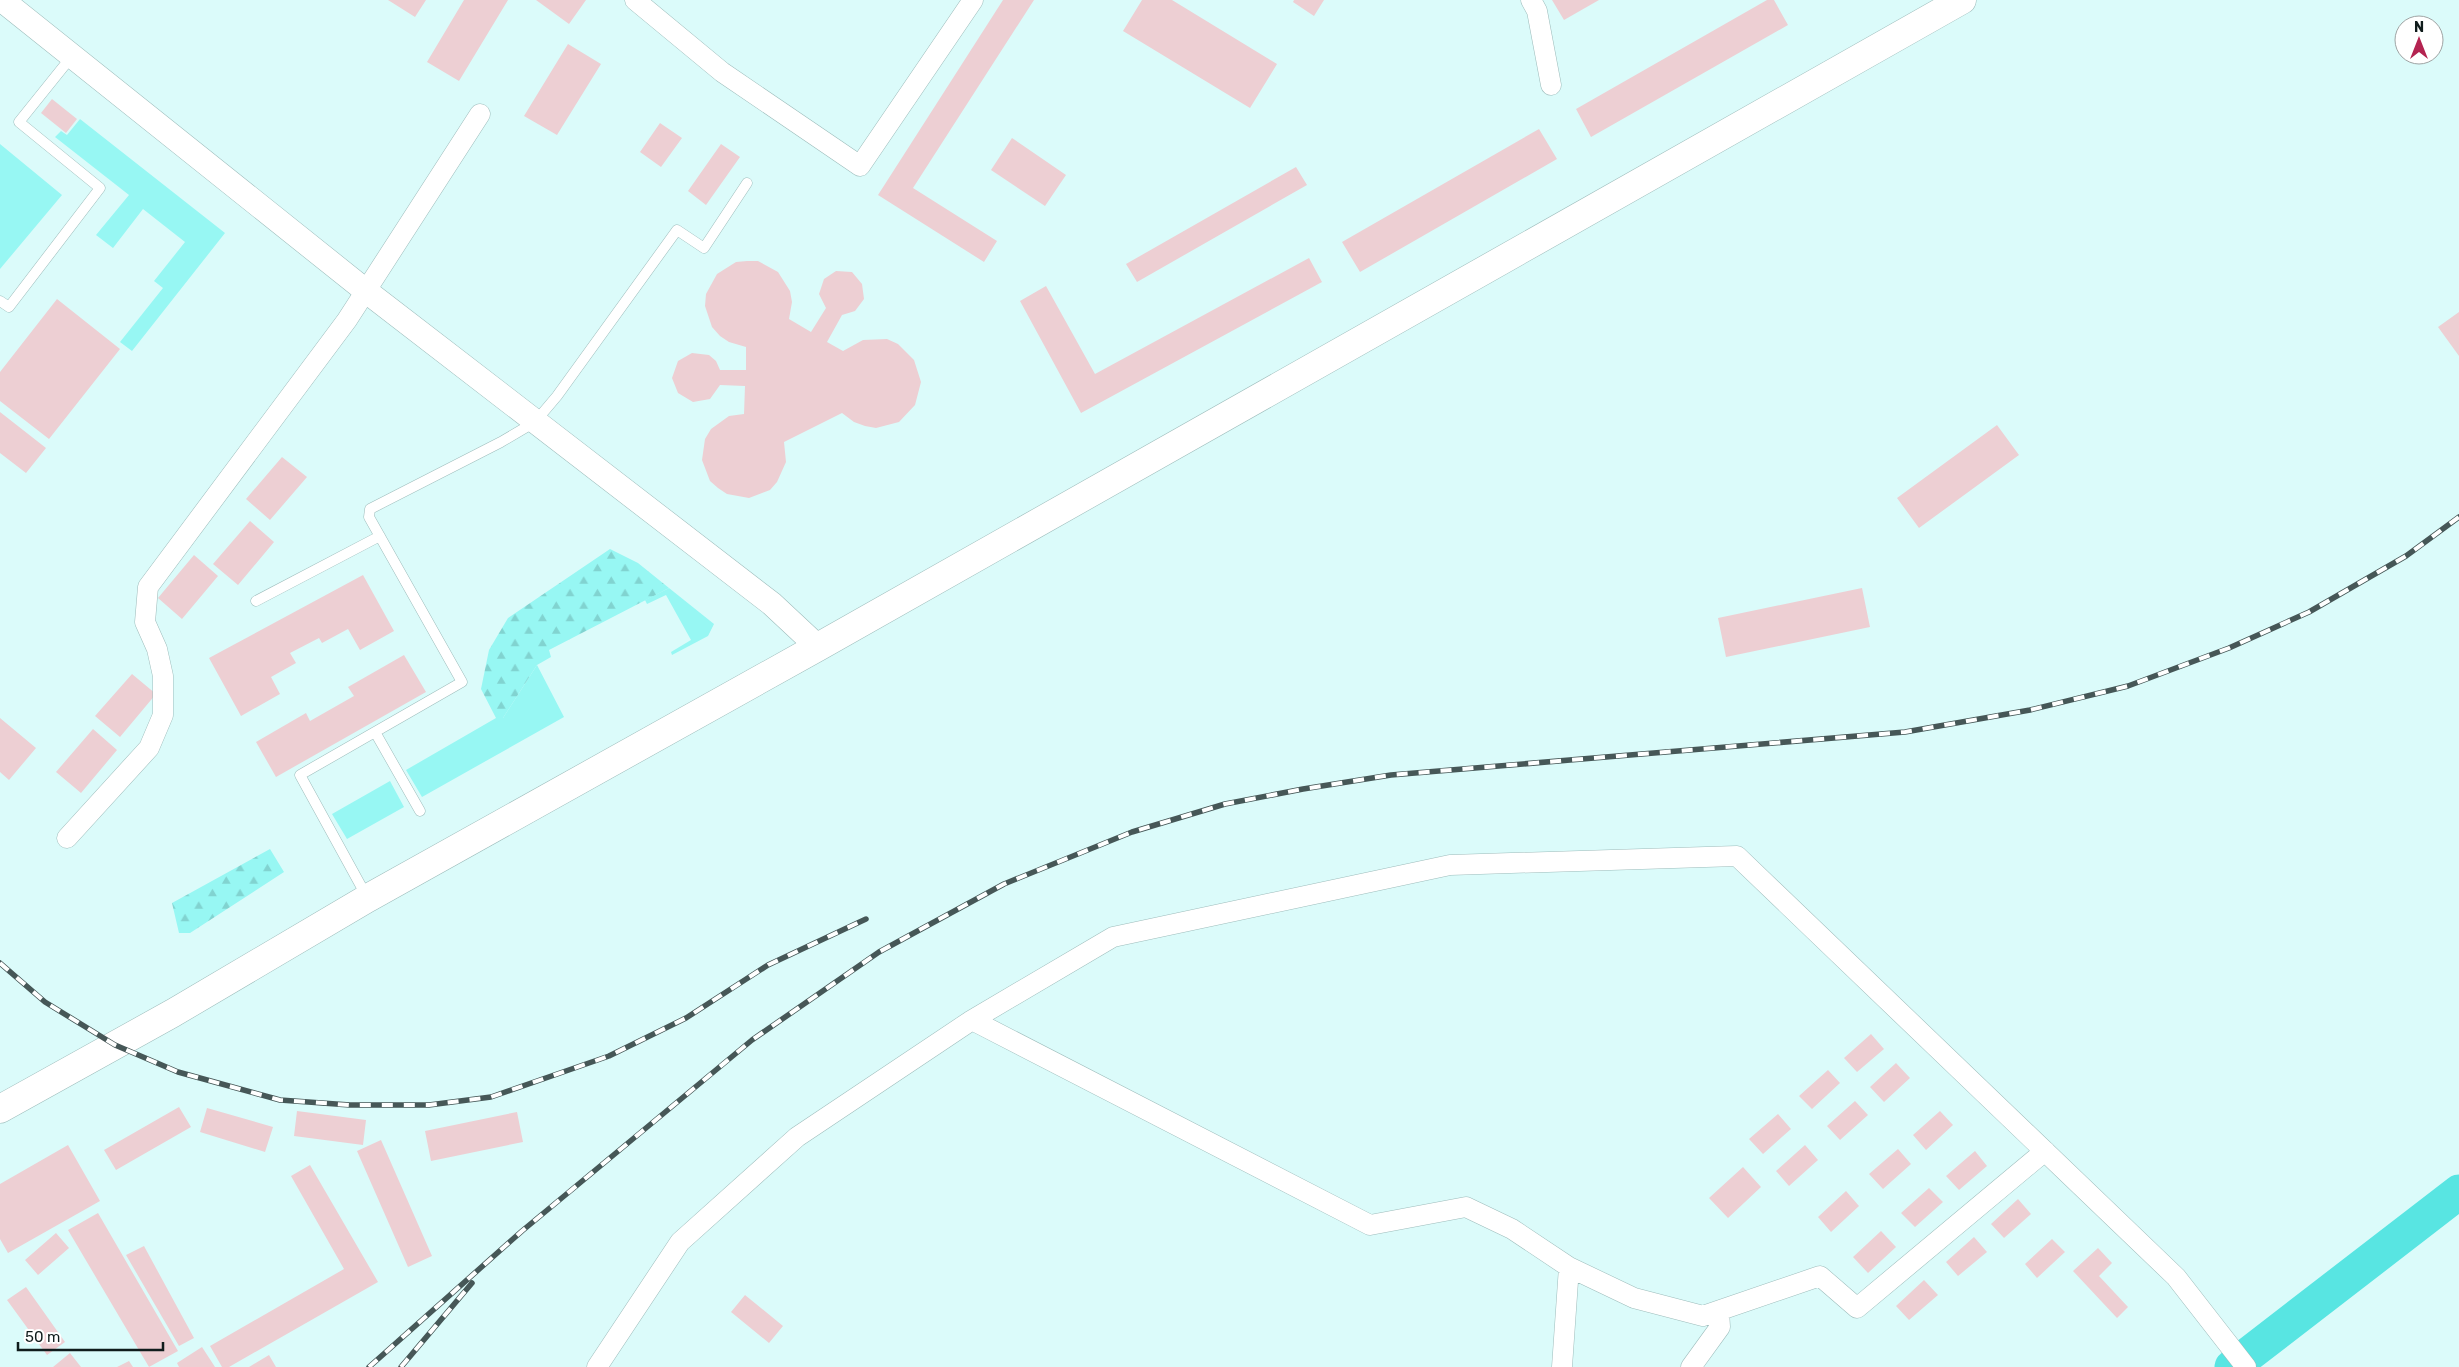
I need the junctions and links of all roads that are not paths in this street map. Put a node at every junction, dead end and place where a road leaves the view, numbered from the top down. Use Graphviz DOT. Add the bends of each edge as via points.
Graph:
graph roads {
  1 [pos="2,0"];
  2 [pos="635,0"];
  3 [pos="973,0"];
  4 [pos="1531,0"];
  5 [pos="1962,0"];
  6 [pos="72,56"];
  7 [pos="1551,85"];
  8 [pos="480,114"];
  9 [pos="747,183"];
  10 [pos="366,291"];
  11 [pos="0,301"];
  12 [pos="535,422"];
  13 [pos="380,536"];
  14 [pos="256,601"];
  15 [pos="818,647"];
  16 [pos="374,732"];
  17 [pos="420,810"];
  18 [pos="67,838"];
  19 [pos="368,898"];
  20 [pos="972,1020"];
  21 [pos="0,1109"];
  22 [pos="2045,1151"];
  23 [pos="1569,1267"];
  24 [pos="1719,1311"];
  25 [pos="1561,1366"];
  26 [pos="597,1367"];
  27 [pos="1691,1367"];
  28 [pos="2246,1367"];
  1 -- 6 [label="street"];
  2 -- 3 [label="street" via="722,72 860,166"];
  4 -- 7 [label="street" via="1538,11"];
  5 -- 15 [label="highway"];
  6 -- 10 [label="street"];
  6 -- 11 [label="lane" via="19,122 100,188 9,307"];
  8 -- 10 [label="street"];
  9 -- 12 [label="lane" via="704,248 676,230"];
  10 -- 12 [label="street"];
  10 -- 18 [label="street" via="148,587 145,622 157,650 163,676 163,715 149,748"];
  12 -- 13 [label="lane" via="370,509 369,517"];
  12 -- 15 [label="street" via="772,604"];
  13 -- 14 [label="lane"];
  13 -- 16 [label="lane" via="462,682"];
  15 -- 19 [label="highway"];
  16 -- 17 [label="lane"];
  16 -- 19 [label="lane" via="300,775"];
  19 -- 21 [label="highway" via="174,1013"];
  20 -- 22 [label="street" via="1113,937 1450,864 1737,856"];
  20 -- 23 [label="street" via="1370,1224 1466,1207 1512,1229"];
  20 -- 26 [label="street" via="797,1137 680,1242"];
  22 -- 24 [label="street" via="1857,1308 1820,1276"];
  22 -- 28 [label="street" via="2176,1277"];
  23 -- 24 [label="street" via="1634,1298 1703,1316"];
  23 -- 25 [label="street"];
  24 -- 27 [label="street" via="1720,1327"];
}
